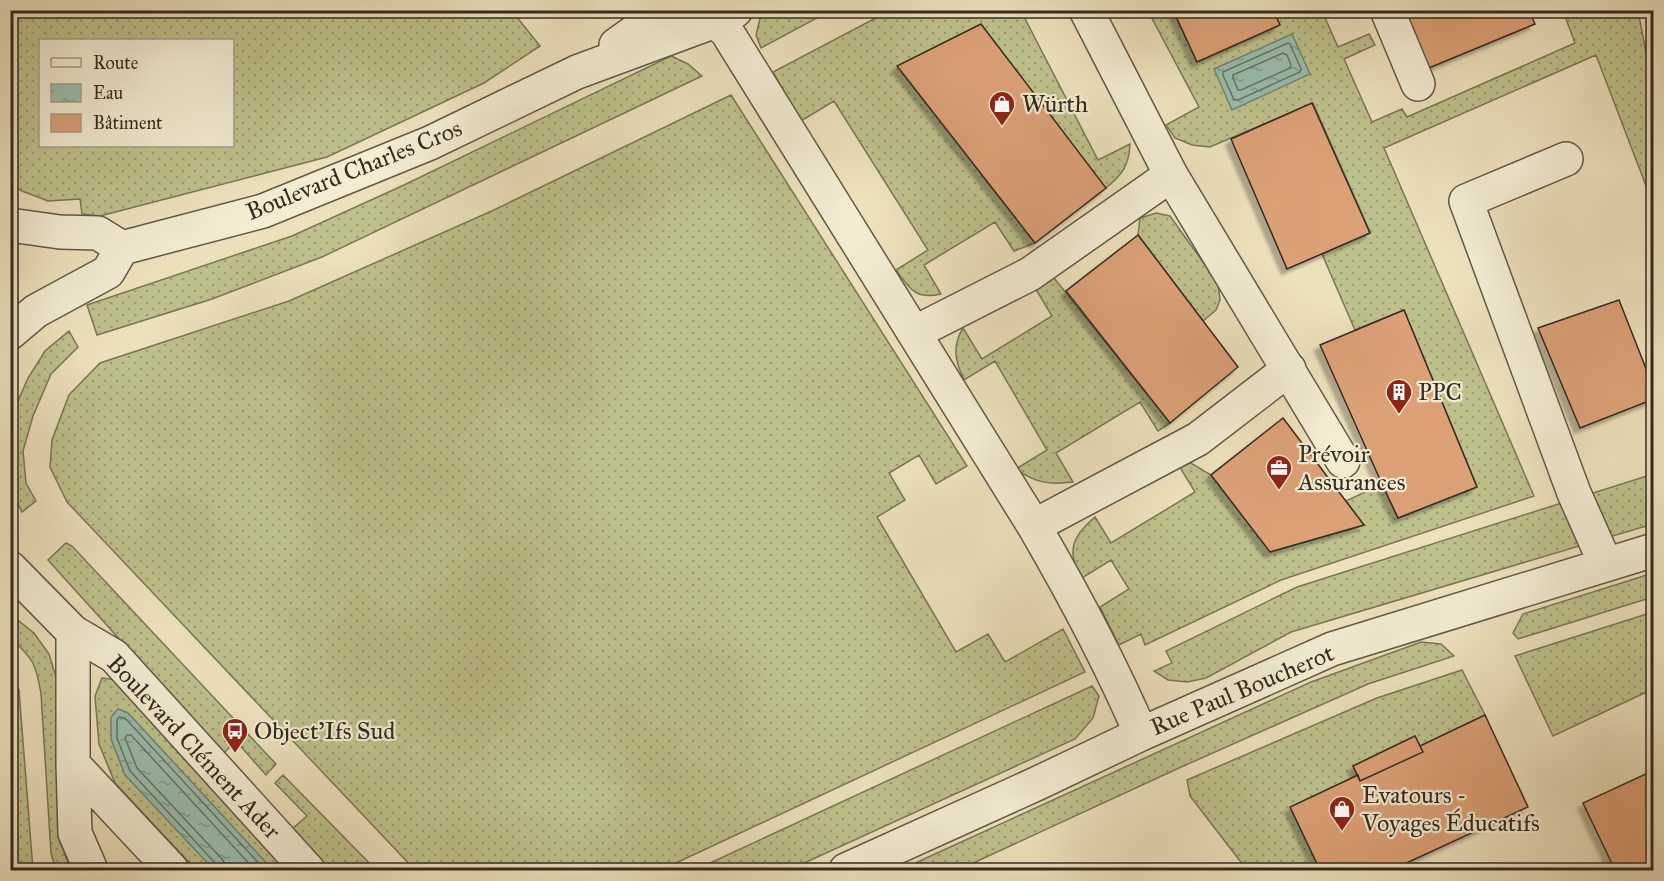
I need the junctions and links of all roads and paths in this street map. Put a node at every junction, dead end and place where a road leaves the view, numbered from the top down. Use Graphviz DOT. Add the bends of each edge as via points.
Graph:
graph roads {
  1 [pos="665,10"];
  2 [pos="1086,10"];
  3 [pos="1388,10"];
  4 [pos="725,16"];
  5 [pos="577,72"];
  6 [pos="1418,84"];
  7 [pos="1566,159"];
  8 [pos="1172,175"];
  9 [pos="10,225"];
  10 [pos="122,248"];
  11 [pos="10,333"];
  12 [pos="914,333"];
  13 [pos="1288,369"];
  14 [pos="1343,461"];
  15 [pos="1034,526"];
  16 [pos="1653,550"];
  17 [pos="1606,565"];
  18 [pos="10,568"];
  19 [pos="73,632"];
  20 [pos="1141,734"];
  21 [pos="73,764"];
  22 [pos="91,870"];
  23 [pos="172,870"];
  24 [pos="308,870"];
  25 [pos="846,870"];
  1 -- 5 [label="street, Boulevard Charles Cros"];
  2 -- 8 [label="street"];
  3 -- 6 [label="street"];
  4 -- 5 [label="street, Boulevard Charles Cros"];
  4 -- 12 [label="street" via="727,32"];
  5 -- 10 [label="street, Boulevard Charles Cros" via="430,143 263,211"];
  7 -- 17 [label="street" via="1466,201 1574,493"];
  8 -- 12 [label="street" via="1030,274"];
  8 -- 13 [label="street"];
  9 -- 10 [label="street" via="98,233"];
  10 -- 11 [label="street" via="108,272 36,311"];
  12 -- 15 [label="street"];
  13 -- 14 [label="street"];
  13 -- 15 [label="street" via="1197,439"];
  15 -- 20 [label="street" via="1112,669"];
  16 -- 17 [label="street, Rue Paul Boucherot"];
  17 -- 20 [label="street, Rue Paul Boucherot" via="1332,649"];
  18 -- 19 [label="street, Boulevard Clément Ader"];
  19 -- 21 [label="street, Boulevard Clément Ader"];
  19 -- 24 [label="street, Boulevard Clément Ader" via="114,656"];
  20 -- 25 [label="street, Rue Paul Boucherot"];
  21 -- 22 [label="street, Boulevard Clément Ader" via="75,833"];
  21 -- 23 [label="street"];
}
